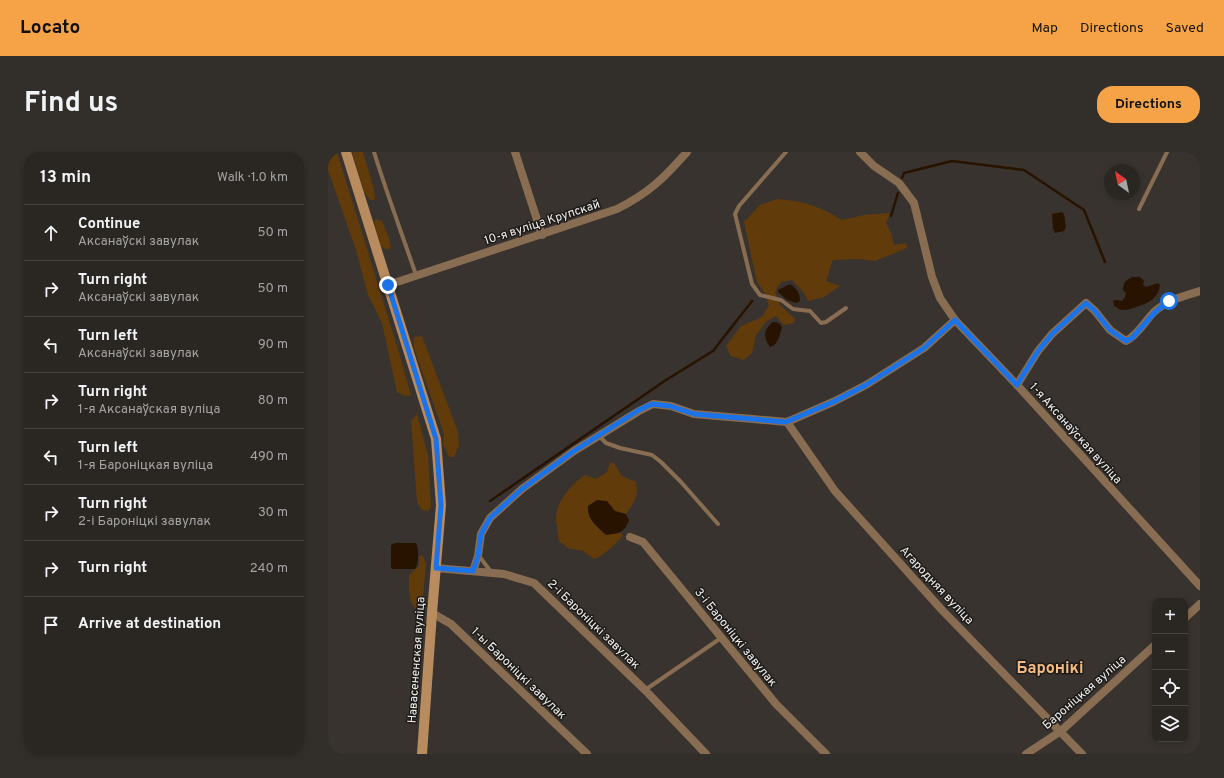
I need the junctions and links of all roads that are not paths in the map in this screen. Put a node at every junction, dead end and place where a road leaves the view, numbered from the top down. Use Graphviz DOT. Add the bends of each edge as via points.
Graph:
graph roads {
  1 [pos="346,152"];
  2 [pos="374,152"];
  3 [pos="516,152"];
  4 [pos="687,152"];
  5 [pos="786,152"];
  6 [pos="860,152"];
  7 [pos="1167,152"];
  8 [pos="1139,209"];
  9 [pos="542,235"];
  10 [pos="417,276"];
  11 [pos="388,285"];
  12 [pos="1200,291"];
  13 [pos="846,308"];
  14 [pos="955,320"];
  15 [pos="1017,385"];
  16 [pos="786,422"];
  17 [pos="599,436"];
  18 [pos="718,524"];
  19 [pos="630,537"];
  20 [pos="478,556"];
  21 [pos="436,568"];
  22 [pos="473,571"];
  23 [pos="492,573"];
  24 [pos="1200,586"];
  25 [pos="1200,604"];
  26 [pos="432,613"];
  27 [pos="1188,615"];
  28 [pos="721,638"];
  29 [pos="1152,648"];
  30 [pos="645,690"];
  31 [pos="1061,731"];
  32 [pos="422,754"];
  33 [pos="587,754"];
  34 [pos="706,754"];
  35 [pos="826,754"];
  36 [pos="1026,754"];
  37 [pos="1082,754"];
  1 -- 11 [label="main road, Навасененская вуліца"];
  2 -- 10 [label="lane"];
  3 -- 9 [label="street"];
  4 -- 9 [label="street, 10-я вуліца Крупскай" via="666,176 634,201"];
  5 -- 13 [label="lane" via="735,214 752,284 760,296 781,300 793,309 810,311 821,323"];
  6 -- 14 [label="street, 1-я Аксанаўская вуліца" via="874,166 899,183 914,203 932,277 940,298"];
  7 -- 8 [label="lane"];
  9 -- 10 [label="street, 10-я вуліца Крупскай"];
  10 -- 11 [label="street, 10-я вуліца Крупскай"];
  11 -- 21 [label="main road, Навасененская вуліца" via="436,439 441,505"];
  12 -- 15 [label="street" via="1169,301 1126,341 1110,330 1086,303 1052,334"];
  14 -- 15 [label="street, 1-я Аксанаўская вуліца"];
  14 -- 16 [label="street" via="924,348 866,385"];
  15 -- 24 [label="street, 1-я Аксанаўская вуліца"];
  16 -- 17 [label="street" via="694,414 670,406 652,404"];
  16 -- 31 [label="street, Агародняя вуліца" via="834,492 942,610"];
  17 -- 18 [label="lane" via="606,443 652,455 681,482"];
  17 -- 20 [label="street" via="522,489 490,518 481,534"];
  19 -- 28 [label="street, 3-і Бароніцкі завулак" via="643,542"];
  20 -- 22 [label="street"];
  20 -- 23 [label="lane"];
  21 -- 22 [label="street, 2-і Бароніцкі завулак"];
  21 -- 26 [label="main road, Навасененская вуліца"];
  22 -- 23 [label="street, 2-і Бароніцкі завулак"];
  23 -- 30 [label="street, 2-і Бароніцкі завулак" via="534,583"];
  25 -- 27 [label="street"];
  26 -- 32 [label="main road, Навасененская вуліца"];
  26 -- 33 [label="street, 1-ы Бароніцкі завулак" via="451,624"];
  28 -- 30 [label="lane"];
  28 -- 35 [label="street, 3-і Бароніцкі завулак" via="776,704"];
  29 -- 31 [label="street, Бароніцкая вуліца"];
  30 -- 34 [label="street, 2-і Бароніцкі завулак"];
  31 -- 36 [label="street, Бароніцкая вуліца"];
  31 -- 37 [label="street, Агародняя вуліца"];
}
